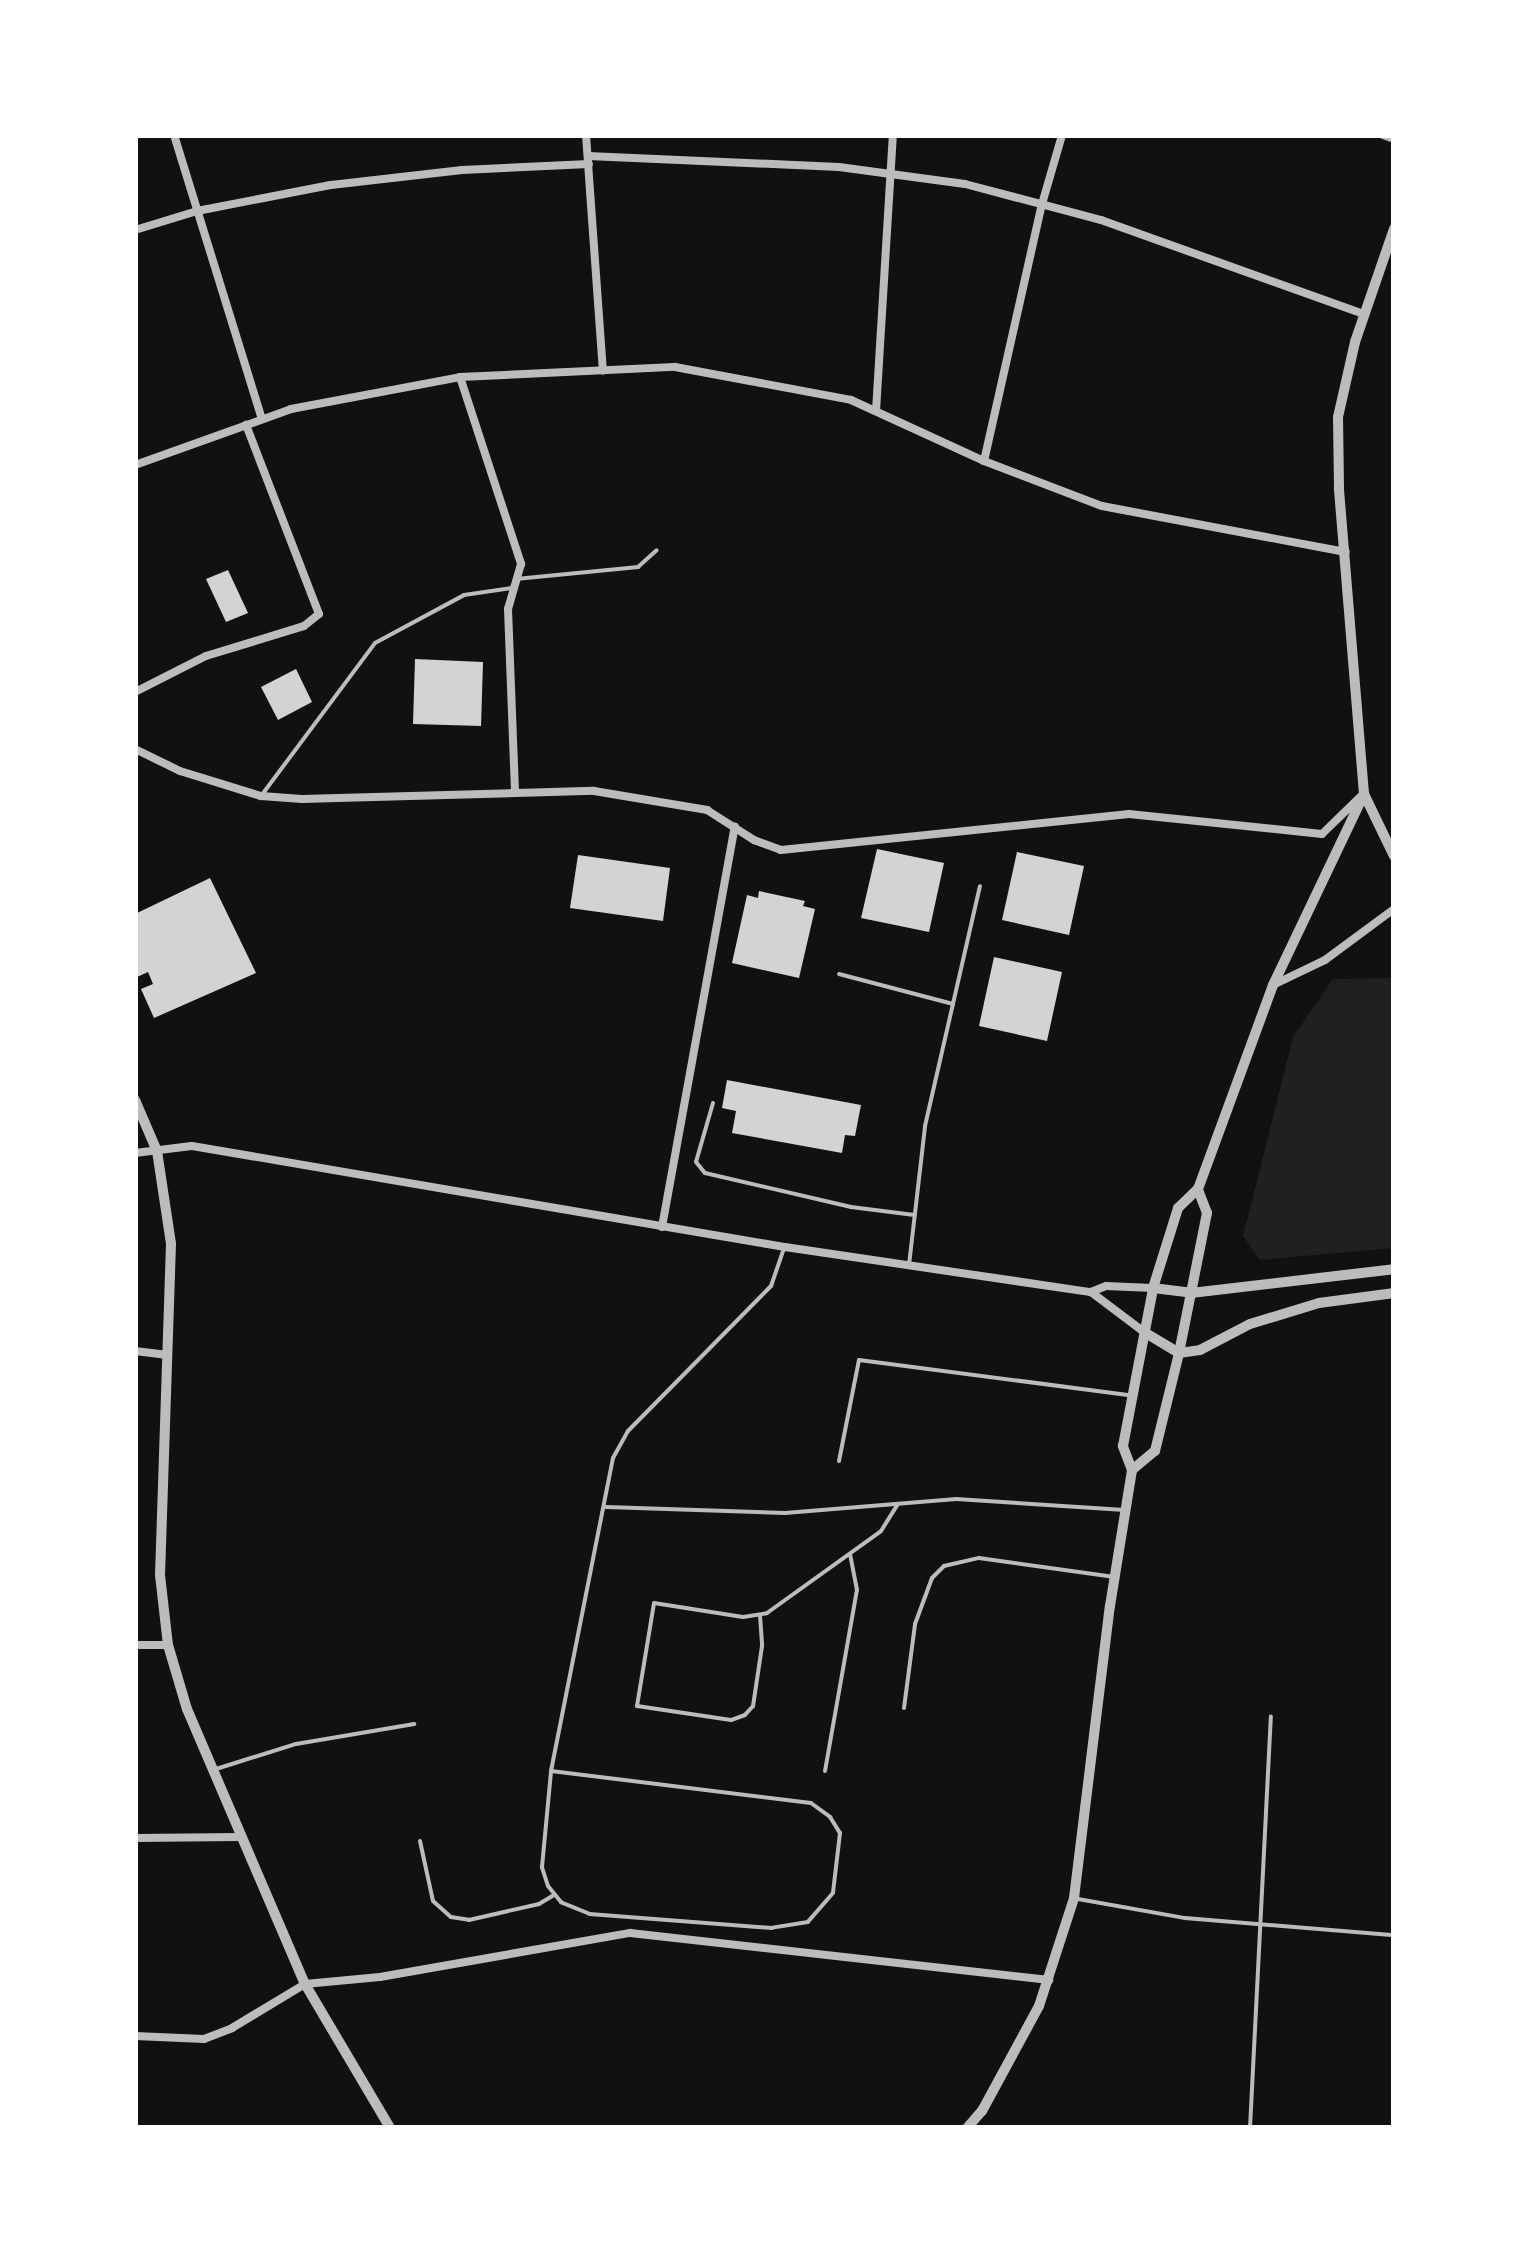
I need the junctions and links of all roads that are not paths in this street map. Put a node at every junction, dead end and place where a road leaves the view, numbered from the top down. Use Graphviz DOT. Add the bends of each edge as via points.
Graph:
graph roads {
  1 [pos="174,135"];
  2 [pos="586,135"];
  3 [pos="894,135"];
  4 [pos="1062,135"];
  5 [pos="1383,135"];
  6 [pos="1394,139"];
  7 [pos="588,160"];
  8 [pos="892,174"];
  9 [pos="1042,204"];
  10 [pos="198,211"];
  11 [pos="1394,228"];
  12 [pos="135,230"];
  13 [pos="1364,314"];
  14 [pos="604,370"];
  15 [pos="460,377"];
  16 [pos="876,411"];
  17 [pos="262,419"];
  18 [pos="246,425"];
  19 [pos="984,461"];
  20 [pos="135,465"];
  21 [pos="656,550"];
  22 [pos="1346,552"];
  23 [pos="514,583"];
  24 [pos="135,692"];
  25 [pos="135,749"];
  26 [pos="515,791"];
  27 [pos="1364,794"];
  28 [pos="261,796"];
  29 [pos="735,827"];
  30 [pos="1394,856"];
  31 [pos="980,886"];
  32 [pos="1394,910"];
  33 [pos="838,974"];
  34 [pos="1272,985"];
  35 [pos="953,1004"];
  36 [pos="135,1100"];
  37 [pos="713,1103"];
  38 [pos="157,1151"];
  39 [pos="135,1153"];
  40 [pos="1198,1188"];
  41 [pos="915,1214"];
  42 [pos="662,1228"];
  43 [pos="785,1247"];
  44 [pos="909,1265"];
  45 [pos="1394,1269"];
  46 [pos="1153,1288"];
  47 [pos="1091,1292"];
  48 [pos="1394,1293"];
  49 [pos="1191,1294"];
  50 [pos="1144,1332"];
  51 [pos="135,1351"];
  52 [pos="1179,1353"];
  53 [pos="168,1355"];
  54 [pos="1132,1395"];
  55 [pos="839,1461"];
  56 [pos="1132,1470"];
  57 [pos="898,1504"];
  58 [pos="606,1507"];
  59 [pos="1126,1510"];
  60 [pos="849,1553"];
  61 [pos="1114,1577"];
  62 [pos="760,1615"];
  63 [pos="135,1645"];
  64 [pos="168,1645"];
  65 [pos="904,1708"];
  66 [pos="1271,1717"];
  67 [pos="414,1724"];
  68 [pos="212,1770"];
  69 [pos="551,1771"];
  70 [pos="824,1771"];
  71 [pos="239,1837"];
  72 [pos="135,1838"];
  73 [pos="420,1841"];
  74 [pos="554,1895"];
  75 [pos="1074,1898"];
  76 [pos="1260,1926"];
  77 [pos="1394,1935"];
  78 [pos="1049,1980"];
  79 [pos="305,1984"];
  80 [pos="135,2036"];
  81 [pos="390,2128"];
  82 [pos="967,2128"];
  83 [pos="1250,2128"];
  1 -- 10 [label="street"];
  2 -- 7 [label="street"];
  3 -- 8 [label="street"];
  4 -- 9 [label="street"];
  5 -- 6 [label="street"];
  7 -- 8 [label="street"];
  7 -- 10 [label="street" via="399,176"];
  7 -- 14 [label="street"];
  8 -- 9 [label="street"];
  8 -- 16 [label="street"];
  9 -- 13 [label="street"];
  9 -- 19 [label="street"];
  10 -- 12 [label="street"];
  10 -- 17 [label="street"];
  11 -- 13 [label="street"];
  13 -- 22 [label="street" via="1338,417"];
  14 -- 15 [label="street"];
  14 -- 16 [label="street" via="674,368 851,400"];
  15 -- 17 [label="street"];
  15 -- 23 [label="street" via="515,536 521,564"];
  16 -- 19 [label="street"];
  17 -- 18 [label="street"];
  18 -- 20 [label="street"];
  18 -- 24 [label="street" via="320,614 304,626 206,656"];
  19 -- 22 [label="street" via="1102,506"];
  21 -- 23 [label="lane" via="638,566"];
  22 -- 27 [label="street"];
  23 -- 26 [label="street" via="508,608"];
  23 -- 28 [label="lane" via="472,592 375,643"];
  25 -- 28 [label="street" via="180,772"];
  26 -- 28 [label="street"];
  26 -- 29 [label="street" via="594,792 707,810"];
  27 -- 29 [label="street" via="1322,834 1129,814 781,850"];
  27 -- 30 [label="street"];
  27 -- 34 [label="street"];
  29 -- 42 [label="street"];
  31 -- 35 [label="lane"];
  32 -- 34 [label="street" via="1325,960"];
  33 -- 35 [label="lane"];
  34 -- 40 [label="street"];
  35 -- 41 [label="lane" via="924,1126"];
  36 -- 38 [label="street"];
  37 -- 41 [label="lane" via="696,1162 705,1173 851,1207"];
  38 -- 39 [label="street"];
  38 -- 42 [label="street" via="192,1146"];
  38 -- 53 [label="street" via="172,1244"];
  40 -- 46 [label="street" via="1178,1208"];
  40 -- 49 [label="street" via="1208,1213"];
  41 -- 44 [label="lane"];
  42 -- 43 [label="street"];
  43 -- 44 [label="street"];
  43 -- 58 [label="lane" via="771,1286 620,1442"];
  44 -- 47 [label="street"];
  45 -- 49 [label="street"];
  46 -- 47 [label="street" via="1106,1286"];
  46 -- 49 [label="street"];
  46 -- 50 [label="street"];
  47 -- 50 [label="street"];
  48 -- 52 [label="street" via="1319,1303"];
  49 -- 52 [label="street"];
  50 -- 52 [label="street"];
  50 -- 54 [label="street"];
  51 -- 53 [label="street"];
  52 -- 56 [label="street" via="1154,1451"];
  53 -- 64 [label="street" via="160,1575"];
  54 -- 55 [label="lane" via="859,1360"];
  54 -- 56 [label="street" via="1123,1446"];
  56 -- 59 [label="street"];
  57 -- 58 [label="lane" via="785,1513"];
  57 -- 59 [label="lane" via="993,1499"];
  57 -- 60 [label="lane" via="882,1531"];
  58 -- 69 [label="lane"];
  59 -- 61 [label="street"];
  60 -- 62 [label="lane"];
  60 -- 70 [label="lane" via="857,1590"];
  61 -- 65 [label="lane" via="979,1558 944,1566 932,1578 915,1624"];
  61 -- 75 [label="street"];
  62 -- 62 [label="lane" via="760,1661 753,1706 745,1715 731,1720 637,1706 654,1603"];
  63 -- 64 [label="street"];
  64 -- 68 [label="street"];
  66 -- 76 [label="lane"];
  67 -- 68 [label="lane" via="296,1744"];
  68 -- 71 [label="street"];
  69 -- 74 [label="lane" via="542,1866"];
  69 -- 74 [label="lane" via="810,1803 840,1833 833,1893 799,1926 590,1914"];
  71 -- 72 [label="street"];
  71 -- 79 [label="street"];
  73 -- 74 [label="lane" via="433,1901 451,1917 469,1920"];
  75 -- 76 [label="lane"];
  75 -- 78 [label="street"];
  76 -- 77 [label="lane"];
  76 -- 83 [label="lane"];
  78 -- 79 [label="street" via="630,1933"];
  78 -- 82 [label="street" via="982,2112"];
  79 -- 80 [label="street" via="204,2038"];
  79 -- 81 [label="street"];
}
